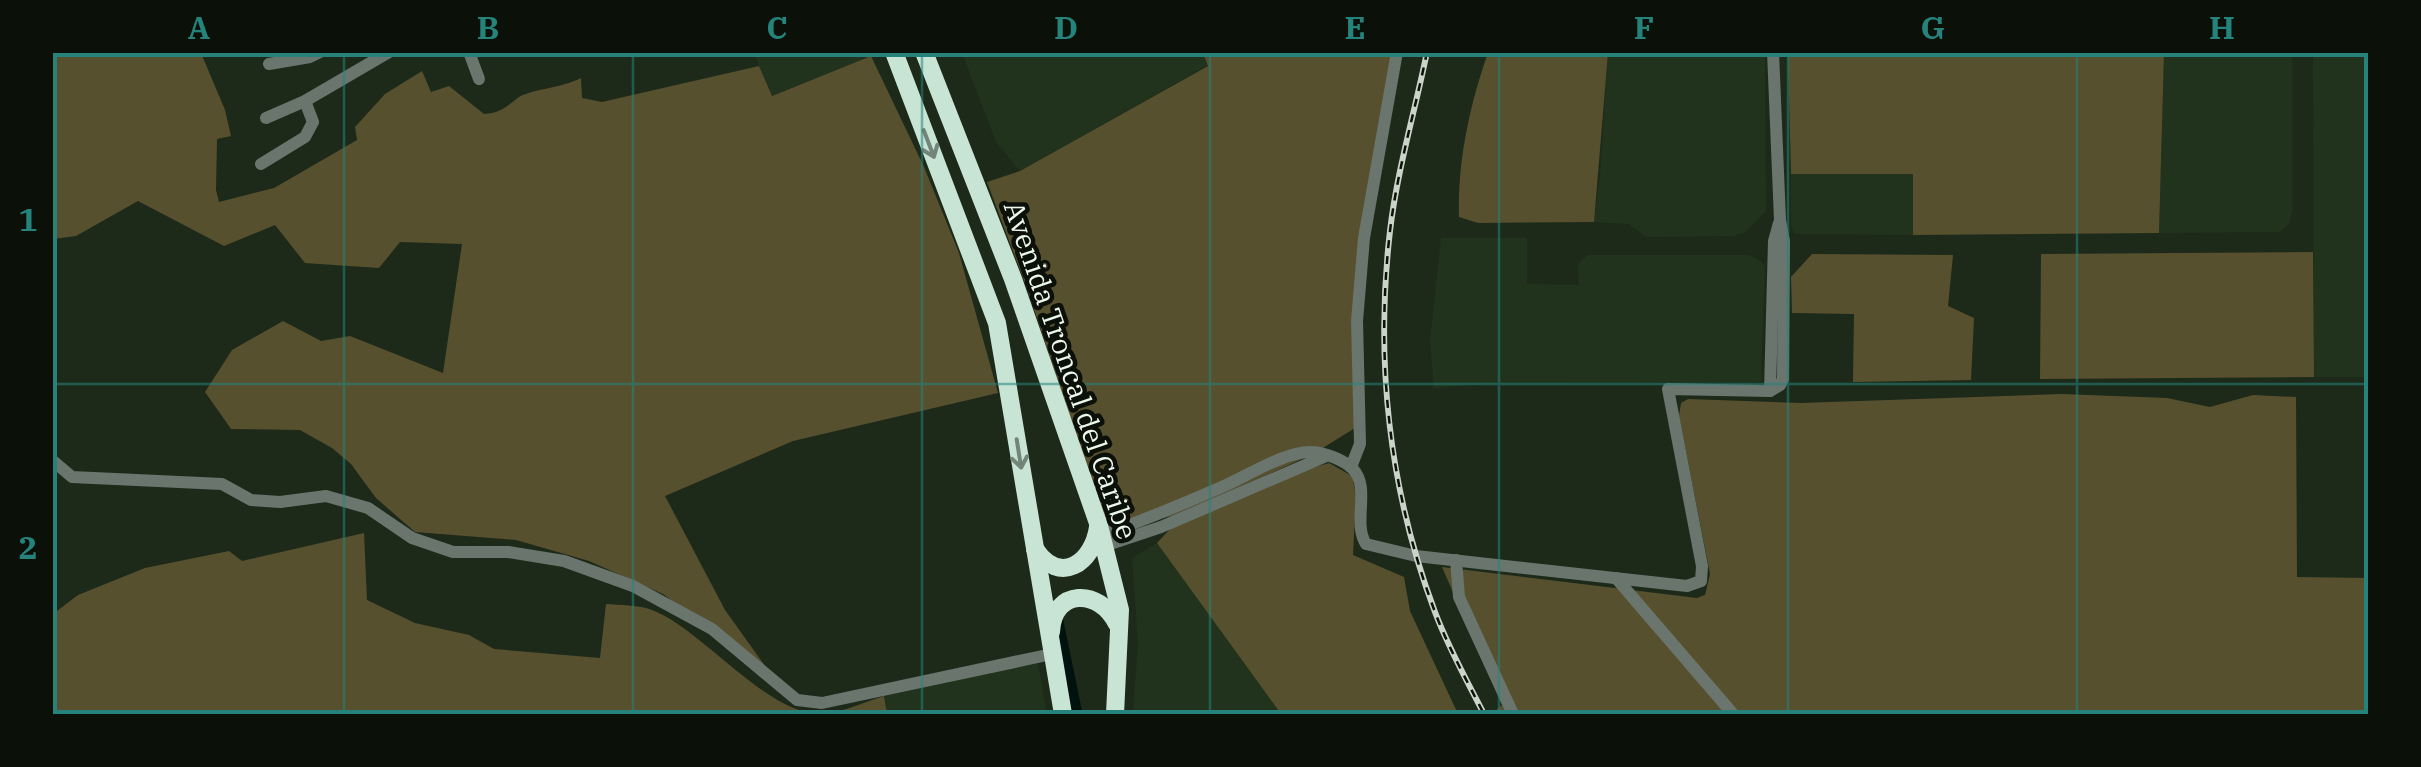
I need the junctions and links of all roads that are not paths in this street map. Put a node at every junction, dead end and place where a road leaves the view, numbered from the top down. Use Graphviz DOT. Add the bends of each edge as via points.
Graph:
graph roads {
  1 [pos="320,52"];
  2 [pos="389,52"];
  3 [pos="470,52"];
  4 [pos="894,52"];
  5 [pos="924,52"];
  6 [pos="1397,52"];
  7 [pos="1773,52"];
  8 [pos="269,64"];
  9 [pos="478,79"];
  10 [pos="305,101"];
  11 [pos="266,118"];
  12 [pos="261,164"];
  13 [pos="52,460"];
  14 [pos="1351,467"];
  15 [pos="1101,536"];
  16 [pos="1035,548"];
  17 [pos="1456,560"];
  18 [pos="1616,578"];
  19 [pos="1120,634"];
  20 [pos="1052,654"];
  21 [pos="1063,714"];
  22 [pos="1115,714"];
  23 [pos="1513,714"];
  24 [pos="1733,714"];
  1 -- 8 [label="street"];
  2 -- 10 [label="street"];
  3 -- 9 [label="street"];
  4 -- 16 [label="highway, Avenida Troncal del Caribe, one-way" via="997,323"];
  5 -- 15 [label="highway, Avenida Troncal del Caribe" via="1013,279"];
  6 -- 14 [label="street" via="1364,238 1357,321 1360,444"];
  7 -- 18 [label="street" via="1780,220 1770,390 1668,389 1701,581 1687,586"];
  10 -- 11 [label="street"];
  10 -- 12 [label="street" via="313,122 309,132"];
  13 -- 20 [label="street" via="72,476 222,484 251,500 326,496 368,508 412,538 453,552 564,561 633,586 712,629 796,700 822,703"];
  14 -- 15 [label="street" via="1326,456 1161,527"];
  14 -- 17 [label="street" via="1359,478 1366,544"];
  15 -- 16 [label="highway" via="1072,566 1054,566"];
  15 -- 19 [label="highway, Avenida Troncal del Caribe"];
  16 -- 20 [label="highway, Avenida Troncal del Caribe"];
  17 -- 18 [label="street"];
  17 -- 23 [label="street" via="1459,598"];
  18 -- 24 [label="street"];
  19 -- 20 [label="highway" via="1098,601 1070,600 1052,620"];
  19 -- 22 [label="highway, Avenida Troncal del Caribe"];
  20 -- 21 [label="highway, Avenida Troncal del Caribe"];
}
